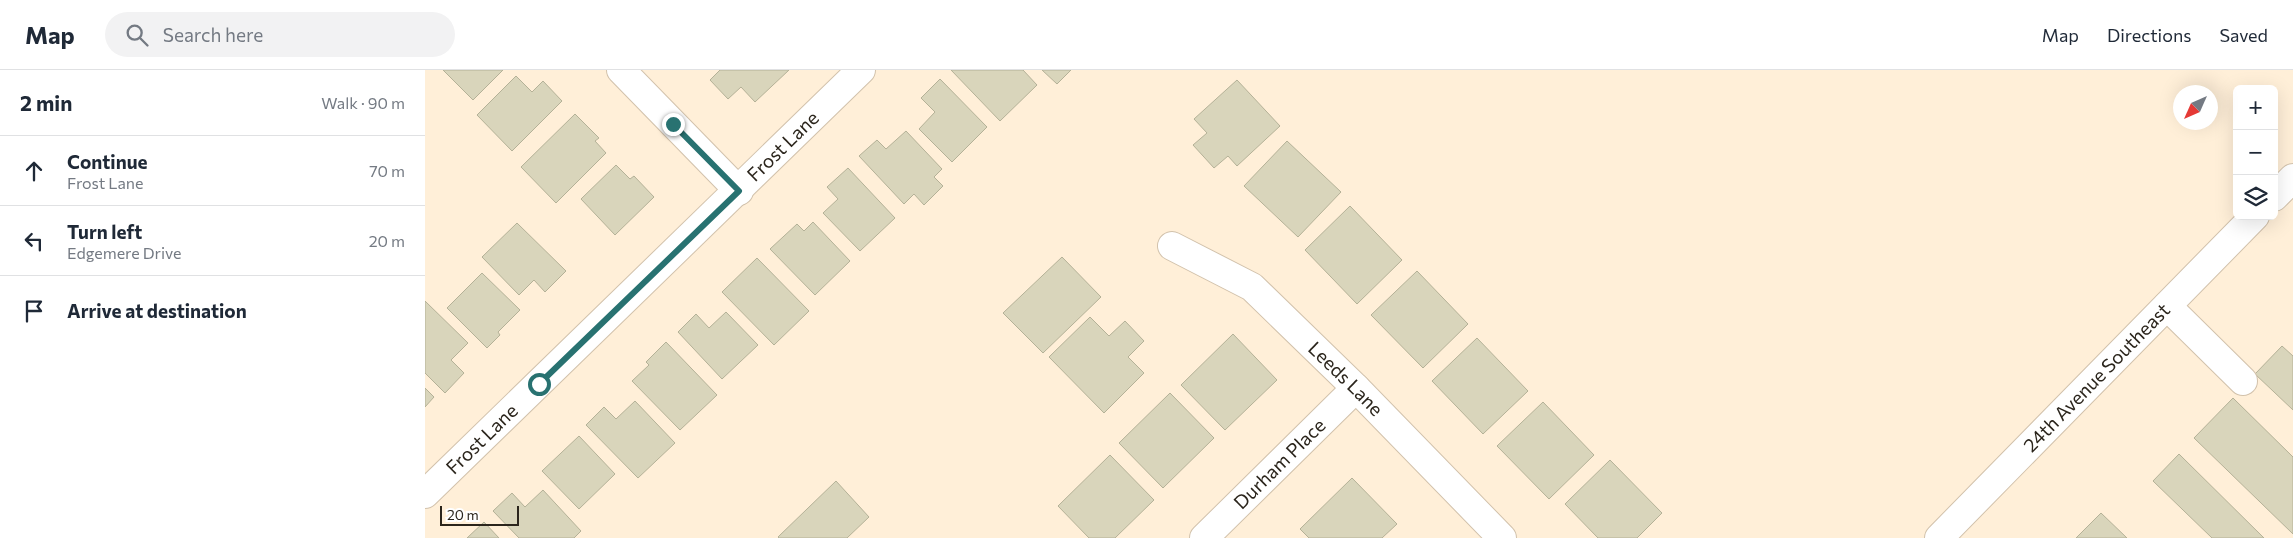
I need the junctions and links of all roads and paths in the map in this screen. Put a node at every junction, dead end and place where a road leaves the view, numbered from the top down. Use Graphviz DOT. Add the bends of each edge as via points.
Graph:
graph roads {
  1 [pos="621,70"];
  2 [pos="861,70"];
  3 [pos="2293,178"];
  4 [pos="739,191"];
  5 [pos="2278,193"];
  6 [pos="2251,220"];
  7 [pos="1172,246"];
  8 [pos="2167,306"];
  9 [pos="2243,380"];
  10 [pos="1356,388"];
  11 [pos="425,494"];
  12 [pos="1204,538"];
  13 [pos="1502,538"];
  14 [pos="1939,538"];
  1 -- 4 [label="street"];
  2 -- 4 [label="street, Frost Lane"];
  3 -- 5 [label="street"];
  4 -- 11 [label="street, Frost Lane"];
  6 -- 8 [label="street, 24th Avenue Southeast"];
  7 -- 10 [label="street, Leeds Lane" via="1252,287"];
  8 -- 9 [label="street"];
  8 -- 14 [label="street, 24th Avenue Southeast"];
  10 -- 12 [label="street, Durham Place"];
  10 -- 13 [label="street, Leeds Lane"];
}
